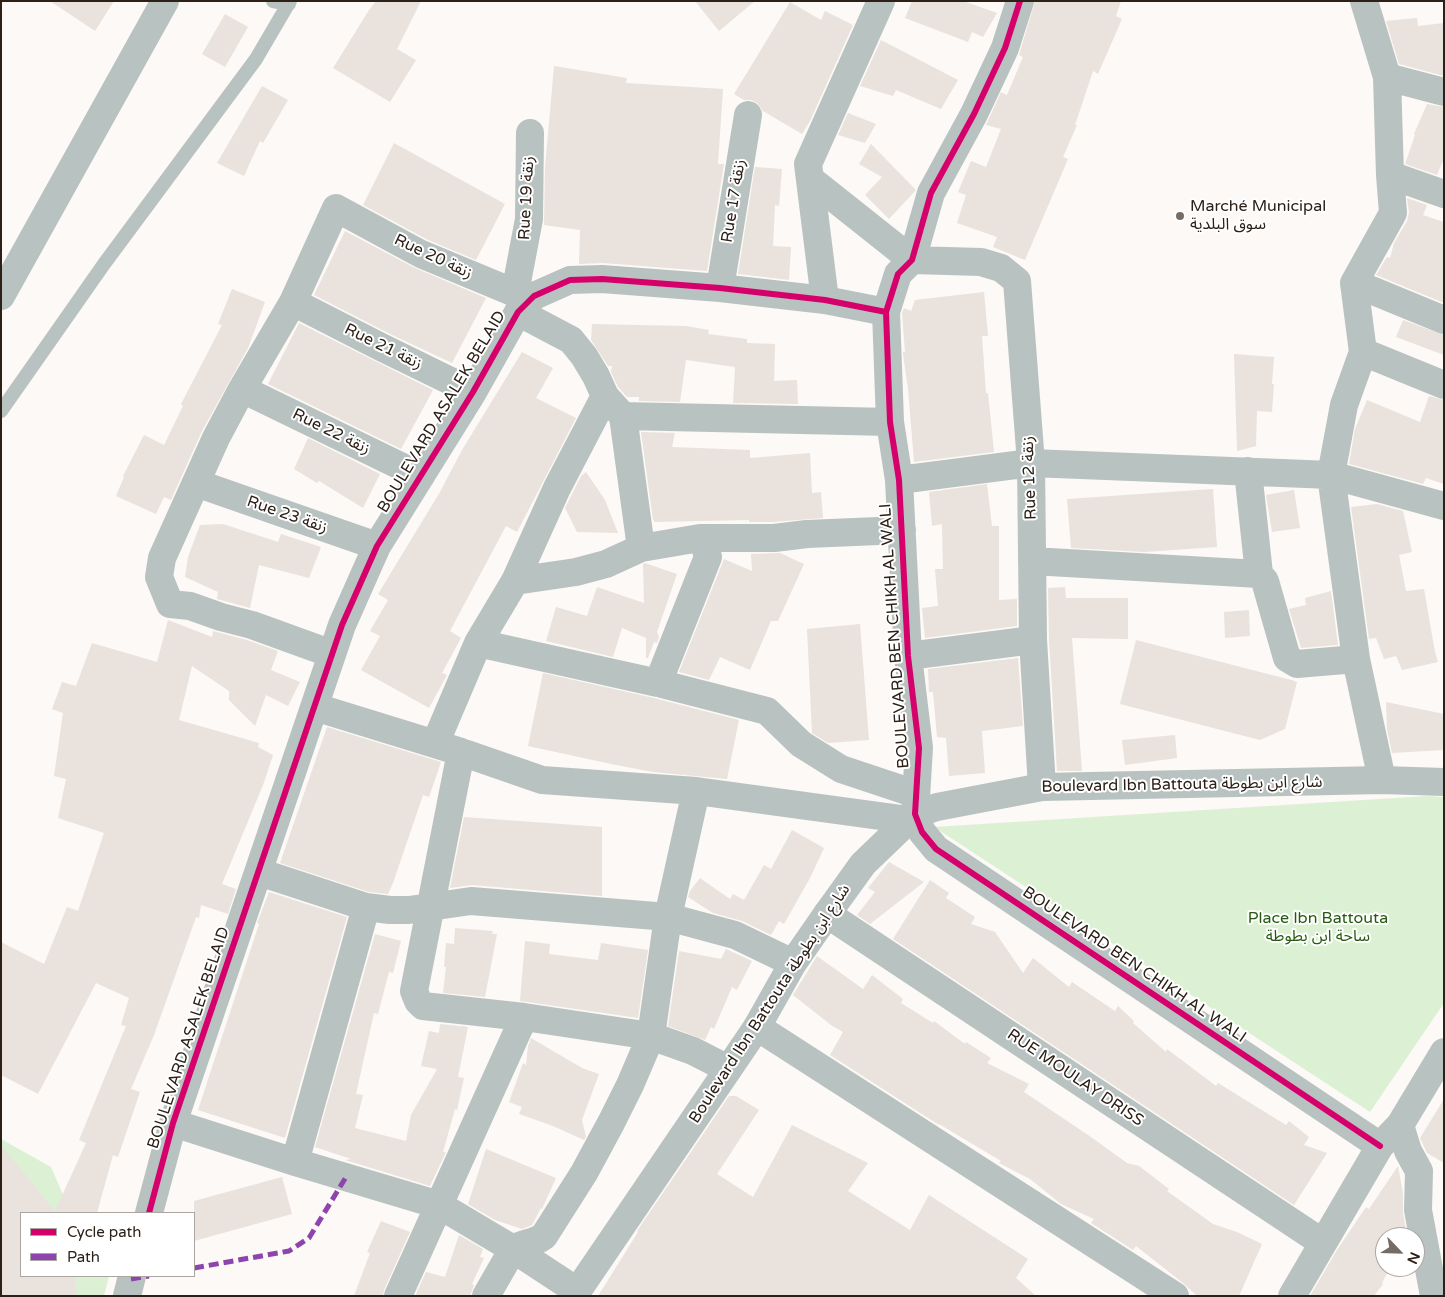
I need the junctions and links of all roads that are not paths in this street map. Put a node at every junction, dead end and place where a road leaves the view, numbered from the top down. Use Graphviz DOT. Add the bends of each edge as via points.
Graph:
graph roads {
  1 [pos="165,1"];
  2 [pos="273,1"];
  3 [pos="881,1"];
  4 [pos="1020,1"];
  5 [pos="1364,1"];
  6 [pos="289,3"];
  7 [pos="1386,77"];
  8 [pos="1444,92"];
  9 [pos="748,115"];
  10 [pos="530,133"];
  11 [pos="1390,175"];
  12 [pos="810,179"];
  13 [pos="1444,194"];
  14 [pos="912,260"];
  15 [pos="1354,283"];
  16 [pos="720,288"];
  17 [pos="1,296"];
  18 [pos="825,300"];
  19 [pos="522,301"];
  20 [pos="293,302"];
  21 [pos="886,312"];
  22 [pos="1444,320"];
  23 [pos="1363,352"];
  24 [pos="1444,385"];
  25 [pos="242,389"];
  26 [pos="474,392"];
  27 [pos="605,396"];
  28 [pos="1,411"];
  29 [pos="623,416"];
  30 [pos="890,422"];
  31 [pos="1031,463"];
  32 [pos="1248,471"];
  33 [pos="1331,475"];
  34 [pos="421,476"];
  35 [pos="899,480"];
  36 [pos="196,483"];
  37 [pos="1444,506"];
  38 [pos="902,530"];
  39 [pos="700,538"];
  40 [pos="377,546"];
  41 [pos="641,548"];
  42 [pos="1032,561"];
  43 [pos="1259,574"];
  44 [pos="515,581"];
  45 [pos="1033,640"];
  46 [pos="478,643"];
  47 [pos="332,654"];
  48 [pos="908,656"];
  49 [pos="1356,659"];
  50 [pos="658,683"];
  51 [pos="315,707"];
  52 [pos="448,748"];
  53 [pos="1382,780"];
  54 [pos="1444,782"];
  55 [pos="1042,787"];
  56 [pos="696,790"];
  57 [pos="913,810"];
  58 [pos="259,872"];
  59 [pos="430,906"];
  60 [pos="366,907"];
  61 [pos="827,914"];
  62 [pos="668,917"];
  63 [pos="793,963"];
  64 [pos="524,1017"];
  65 [pos="757,1028"];
  66 [pos="651,1036"];
  67 [pos="1444,1052"];
  68 [pos="728,1069"];
  69 [pos="173,1123"];
  70 [pos="1400,1125"];
  71 [pos="1380,1146"];
  72 [pos="295,1162"];
  73 [pos="439,1205"];
  74 [pos="149,1212"];
  75 [pos="1324,1243"];
  76 [pos="514,1249"];
  77 [pos="132,1277"];
  78 [pos="576,1294"];
  79 [pos="127,1296"];
  80 [pos="398,1296"];
  81 [pos="486,1296"];
  82 [pos="1175,1296"];
  83 [pos="1292,1296"];
  84 [pos="1434,1296"];
  1 -- 17 [label="street"];
  2 -- 6 [label="lane"];
  3 -- 12 [label="street" via="808,164"];
  4 -- 14 [label="street, BOULEVARD BEN CHIKH AL WALI" via="1005,48 931,193"];
  5 -- 7 [label="street"];
  6 -- 28 [label="lane" via="256,59 104,264"];
  7 -- 8 [label="street"];
  7 -- 11 [label="street"];
  9 -- 16 [label="street, Rue 17 زنقة"];
  10 -- 19 [label="street, Rue 19 زنقة" via="529,219"];
  11 -- 13 [label="street"];
  11 -- 15 [label="street" via="1393,213"];
  12 -- 14 [label="street"];
  12 -- 18 [label="street"];
  14 -- 21 [label="street, BOULEVARD BEN CHIKH AL WALI" via="898,274"];
  14 -- 31 [label="street, Rue 12 زنقة" via="981,262 1000,268 1017,281"];
  15 -- 22 [label="street"];
  15 -- 23 [label="street"];
  16 -- 18 [label="street"];
  16 -- 19 [label="street" via="644,281 570,280"];
  18 -- 21 [label="street"];
  19 -- 20 [label="street, Rue 20 زنقة" via="421,254 336,208"];
  19 -- 26 [label="street, BOULEVARD ASALEK BELAID"];
  19 -- 27 [label="street, Rue 20 زنقة" via="571,340 584,356"];
  20 -- 25 [label="street"];
  20 -- 26 [label="street, Rue 21 زنقة"];
  21 -- 30 [label="street, BOULEVARD BEN CHIKH AL WALI"];
  23 -- 24 [label="street"];
  23 -- 33 [label="street" via="1344,406"];
  25 -- 34 [label="street, Rue 22 زنقة"];
  25 -- 36 [label="street"];
  26 -- 34 [label="street, BOULEVARD ASALEK BELAID"];
  27 -- 29 [label="street, Rue 20 زنقة"];
  27 -- 44 [label="street" via="557,488"];
  29 -- 30 [label="street"];
  29 -- 41 [label="street"];
  30 -- 35 [label="street, BOULEVARD BEN CHIKH AL WALI"];
  31 -- 32 [label="street"];
  31 -- 35 [label="street"];
  31 -- 42 [label="street, Rue 12 زنقة"];
  32 -- 33 [label="street"];
  32 -- 43 [label="street"];
  33 -- 37 [label="street"];
  33 -- 49 [label="street"];
  34 -- 40 [label="street, BOULEVARD ASALEK BELAID"];
  35 -- 38 [label="street, BOULEVARD BEN CHIKH AL WALI"];
  36 -- 40 [label="street, Rue 23 زنقة"];
  36 -- 47 [label="street" via="162,558 159,577 170,604 190,606 252,625"];
  38 -- 39 [label="street" via="774,538"];
  38 -- 48 [label="street, BOULEVARD BEN CHIKH AL WALI"];
  39 -- 41 [label="street"];
  39 -- 50 [label="street" via="708,557"];
  40 -- 47 [label="street, BOULEVARD ASALEK BELAID"];
  41 -- 44 [label="street" via="606,564 576,572"];
  42 -- 43 [label="street"];
  42 -- 45 [label="street, Rue 12 زنقة"];
  43 -- 49 [label="street" via="1265,581 1286,658 1297,664"];
  44 -- 46 [label="street"];
  45 -- 48 [label="street"];
  45 -- 55 [label="street, Rue 12 زنقة"];
  46 -- 50 [label="street"];
  46 -- 52 [label="street"];
  47 -- 51 [label="street, BOULEVARD ASALEK BELAID"];
  48 -- 57 [label="street, BOULEVARD BEN CHIKH AL WALI" via="919,748"];
  49 -- 53 [label="street"];
  50 -- 57 [label="street" via="766,711 801,744"];
  51 -- 52 [label="street"];
  51 -- 58 [label="street, BOULEVARD ASALEK BELAID"];
  52 -- 56 [label="street" via="542,780"];
  52 -- 59 [label="street"];
  53 -- 54 [label="street, Boulevard Ibn Battouta شارع ابن بطوطة"];
  53 -- 55 [label="street, Boulevard Ibn Battouta شارع ابن بطوطة"];
  55 -- 57 [label="street, Boulevard Ibn Battouta شارع ابن بطوطة"];
  56 -- 57 [label="street"];
  56 -- 62 [label="street"];
  57 -- 61 [label="street, Boulevard Ibn Battouta شارع ابن بطوطة" via="864,864"];
  57 -- 71 [label="street, BOULEVARD BEN CHIKH AL WALI" via="922,832 936,849"];
  58 -- 60 [label="street"];
  58 -- 69 [label="street, BOULEVARD ASALEK BELAID"];
  59 -- 60 [label="street" via="399,910"];
  59 -- 62 [label="street" via="471,901"];
  59 -- 64 [label="street" via="414,991 418,1001 423,1006"];
  60 -- 72 [label="street"];
  61 -- 63 [label="street, Boulevard Ibn Battouta شارع ابن بطوطة"];
  61 -- 75 [label="street, RUE MOULAY DRISS"];
  62 -- 63 [label="street" via="735,935"];
  62 -- 66 [label="street"];
  63 -- 65 [label="street, Boulevard Ibn Battouta شارع ابن بطوطة"];
  64 -- 66 [label="street"];
  64 -- 73 [label="street"];
  65 -- 68 [label="street, Boulevard Ibn Battouta شارع ابن بطوطة"];
  65 -- 82 [label="street"];
  66 -- 68 [label="street" via="693,1051"];
  66 -- 76 [label="street" via="611,1123 544,1236"];
  67 -- 70 [label="street"];
  68 -- 78 [label="street, Boulevard Ibn Battouta شارع ابن بطوطة"];
  69 -- 72 [label="street"];
  69 -- 74 [label="street, BOULEVARD ASALEK BELAID"];
  70 -- 71 [label="street"];
  70 -- 84 [label="street" via="1408,1151 1419,1171 1418,1210"];
  71 -- 75 [label="street"];
  72 -- 73 [label="street"];
  73 -- 76 [label="street"];
  73 -- 80 [label="street"];
  75 -- 83 [label="street"];
  76 -- 78 [label="street"];
  76 -- 81 [label="street"];
  77 -- 79 [label="street"];
}
